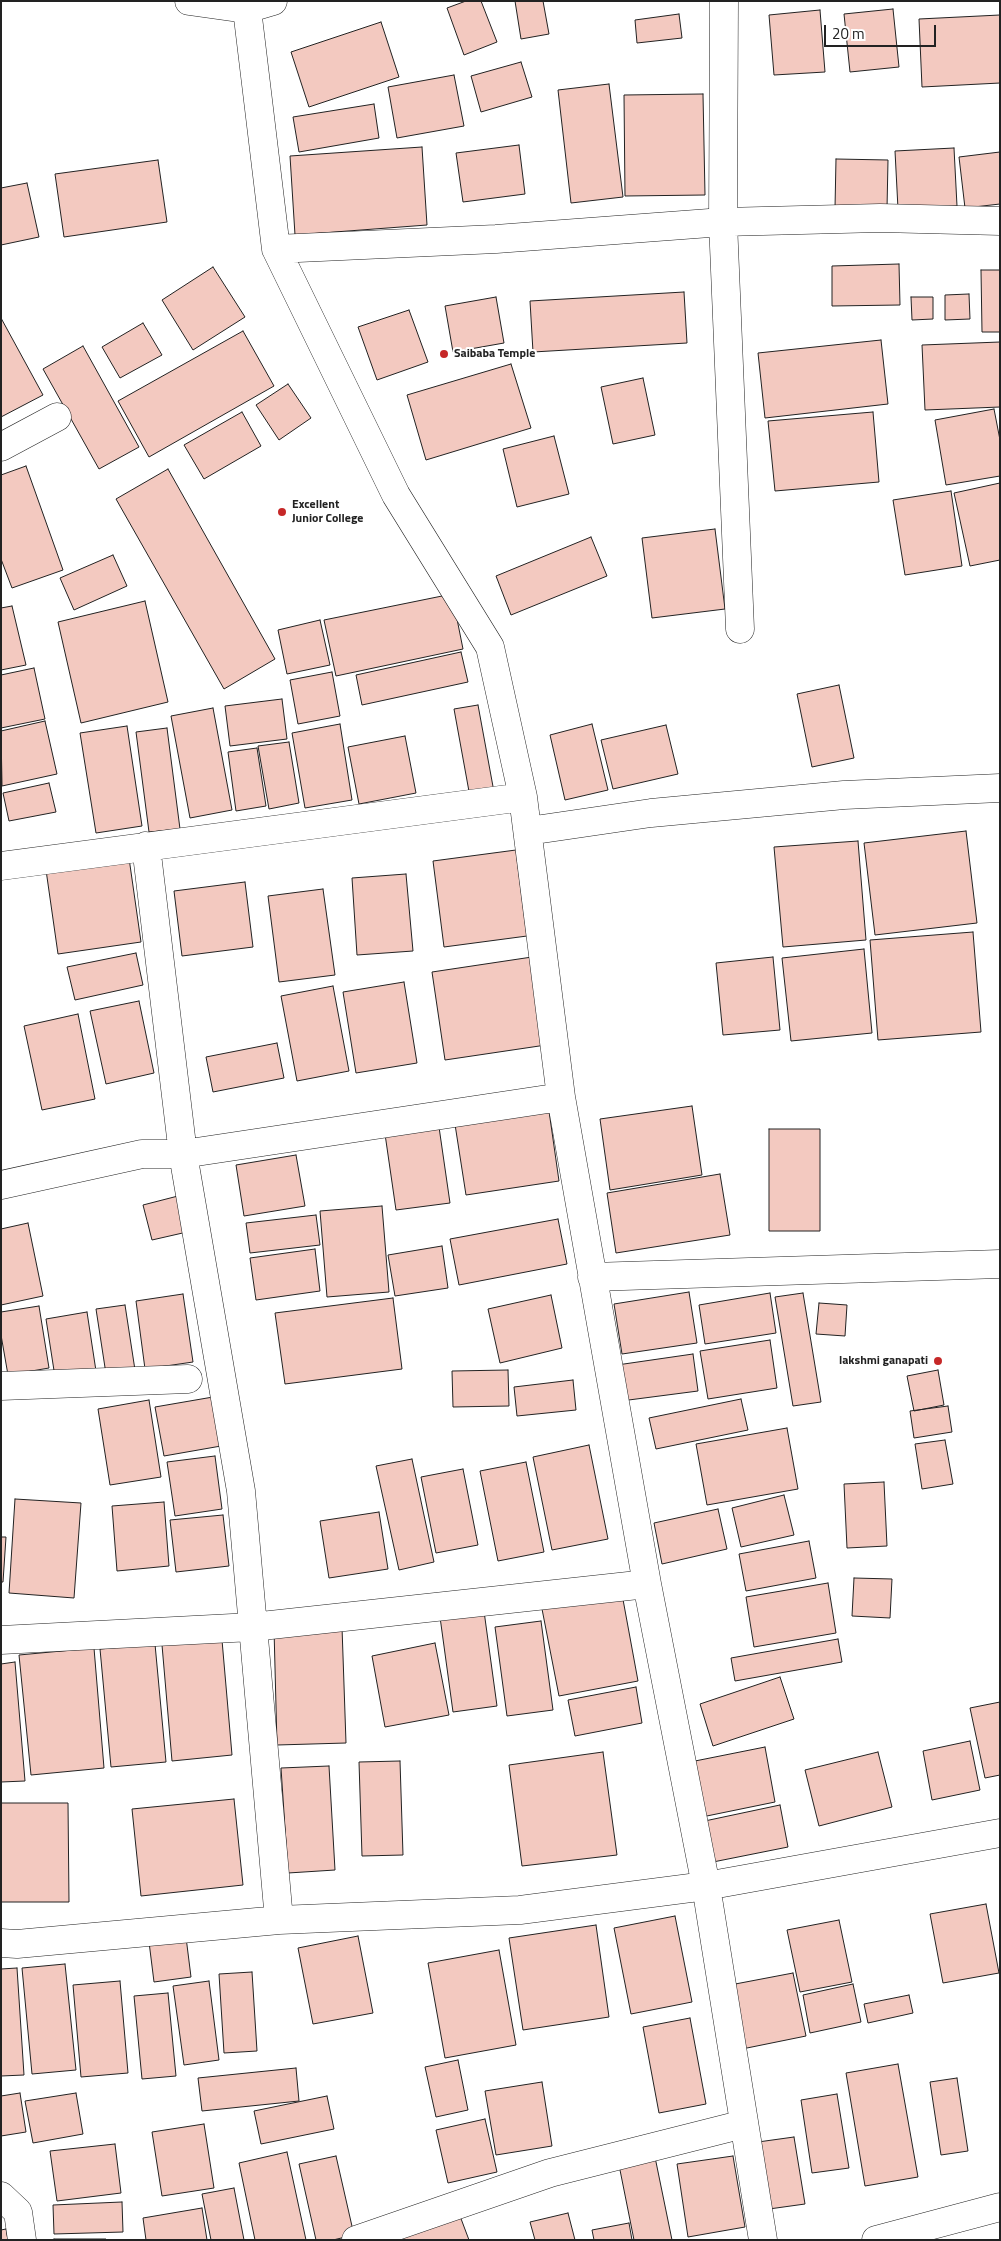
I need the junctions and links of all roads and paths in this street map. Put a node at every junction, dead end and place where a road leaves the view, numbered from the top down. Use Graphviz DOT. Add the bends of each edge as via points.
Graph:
graph roads {
  1 [pos="189,1"];
  2 [pos="273,1"];
  3 [pos="724,1"];
  4 [pos="246,5"];
  5 [pos="1000,221"];
  6 [pos="723,222"];
  7 [pos="276,249"];
  8 [pos="57,417"];
  9 [pos="1,447"];
  10 [pos="740,629"];
  11 [pos="1000,788"];
  12 [pos="523,797"];
  13 [pos="528,832"];
  14 [pos="146,846"];
  15 [pos="1,866"];
  16 [pos="561,1097"];
  17 [pos="183,1154"];
  18 [pos="1,1185"];
  19 [pos="1000,1264"];
  20 [pos="592,1277"];
  21 [pos="188,1379"];
  22 [pos="1,1386"];
  23 [pos="647,1584"];
  24 [pos="252,1627"];
  25 [pos="1,1640"];
  26 [pos="1000,1833"];
  27 [pos="706,1886"];
  28 [pos="279,1920"];
  29 [pos="1,1943"];
  30 [pos="744,2124"];
  31 [pos="1,2196"];
  32 [pos="1000,2206"];
  33 [pos="22,2240"];
  34 [pos="356,2240"];
  35 [pos="763,2240"];
  36 [pos="876,2240"];
  1 -- 4 [label="street"];
  2 -- 4 [label="street"];
  3 -- 6 [label="street"];
  4 -- 7 [label="street"];
  5 -- 6 [label="street" via="880,218"];
  6 -- 7 [label="street" via="496,239"];
  6 -- 10 [label="street"];
  7 -- 12 [label="street" via="396,494 490,647"];
  8 -- 9 [label="street"];
  11 -- 13 [label="street" via="844,795 651,813"];
  12 -- 13 [label="street"];
  12 -- 14 [label="street"];
  13 -- 16 [label="street"];
  14 -- 15 [label="street"];
  14 -- 17 [label="street"];
  16 -- 17 [label="street"];
  16 -- 20 [label="street"];
  17 -- 18 [label="street" via="142,1154"];
  17 -- 24 [label="street" via="241,1490"];
  19 -- 20 [label="street"];
  20 -- 23 [label="street"];
  21 -- 22 [label="street"];
  23 -- 24 [label="street"];
  23 -- 27 [label="street"];
  24 -- 25 [label="street"];
  24 -- 28 [label="street"];
  26 -- 27 [label="street"];
  27 -- 28 [label="street" via="520,1910"];
  27 -- 30 [label="street"];
  28 -- 29 [label="street"];
  30 -- 34 [label="street" via="550,2173"];
  30 -- 35 [label="street"];
  31 -- 33 [label="street" via="18,2212"];
  32 -- 36 [label="street"];
}
